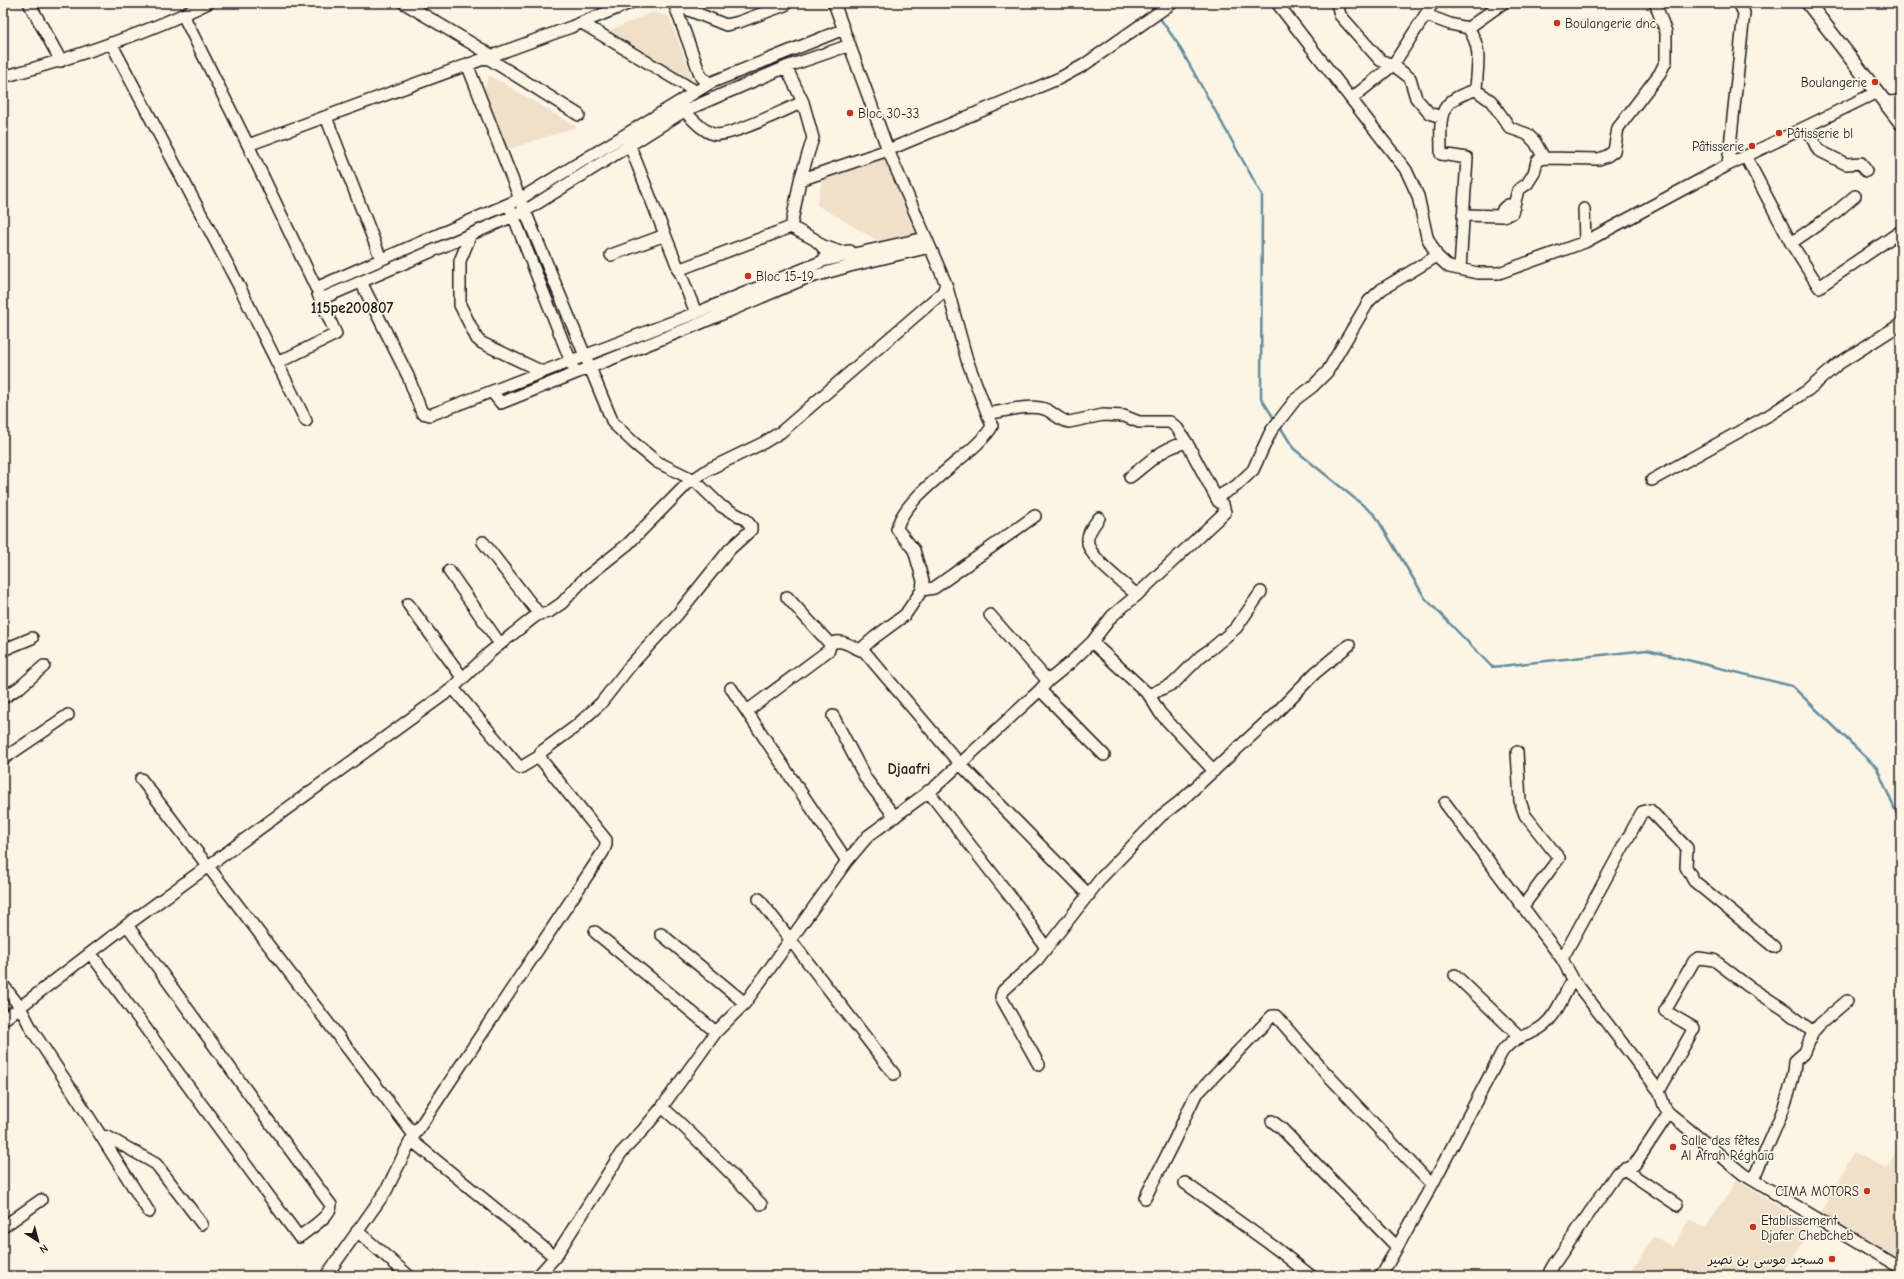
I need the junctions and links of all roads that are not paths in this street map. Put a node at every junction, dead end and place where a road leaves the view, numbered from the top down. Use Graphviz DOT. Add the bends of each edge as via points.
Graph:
graph roads {
  1 [pos="29,3"];
  2 [pos="208,3"];
  3 [pos="404,3"];
  4 [pos="630,3"];
  5 [pos="785,3"];
  6 [pos="834,3"];
  7 [pos="1172,3"];
  8 [pos="1277,3"];
  9 [pos="1337,3"];
  10 [pos="1433,3"];
  11 [pos="1503,3"];
  12 [pos="1655,3"];
  13 [pos="1738,3"];
  14 [pos="1808,3"];
  15 [pos="675,4"];
  16 [pos="183,15"];
  17 [pos="1426,15"];
  18 [pos="582,23"];
  19 [pos="1468,28"];
  20 [pos="844,29"];
  21 [pos="110,43"];
  22 [pos="850,45"];
  23 [pos="488,56"];
  24 [pos="61,61"];
  25 [pos="467,64"];
  26 [pos="1393,65"];
  27 [pos="786,67"];
  28 [pos="3,77"];
  29 [pos="710,83"];
  30 [pos="1476,90"];
  31 [pos="695,91"];
  32 [pos="1881,97"];
  33 [pos="1352,99"];
  34 [pos="1901,100"];
  35 [pos="803,102"];
  36 [pos="684,111"];
  37 [pos="579,115"];
  38 [pos="326,117"];
  39 [pos="1441,117"];
  40 [pos="1901,123"];
  41 [pos="1807,127"];
  42 [pos="627,135"];
  43 [pos="248,145"];
  44 [pos="630,146"];
  45 [pos="888,150"];
  46 [pos="1746,157"];
  47 [pos="1544,158"];
  48 [pos="1728,165"];
  49 [pos="1866,171"];
  50 [pos="800,180"];
  51 [pos="1854,196"];
  52 [pos="520,199"];
  53 [pos="509,204"];
  54 [pos="1584,209"];
  55 [pos="525,211"];
  56 [pos="1463,215"];
  57 [pos="514,217"];
  58 [pos="791,227"];
  59 [pos="1901,231"];
  60 [pos="471,234"];
  61 [pos="665,235"];
  62 [pos="927,242"];
  63 [pos="1585,242"];
  64 [pos="1790,243"];
  65 [pos="821,245"];
  66 [pos="870,250"];
  67 [pos="611,255"];
  68 [pos="1437,256"];
  69 [pos="381,259"];
  70 [pos="823,261"];
  71 [pos="1460,269"];
  72 [pos="678,270"];
  73 [pos="361,282"];
  74 [pos="946,284"];
  75 [pos="316,288"];
  76 [pos="320,299"];
  77 [pos="696,313"];
  78 [pos="1901,324"];
  79 [pos="584,356"];
  80 [pos="571,361"];
  81 [pos="277,363"];
  82 [pos="590,368"];
  83 [pos="543,372"];
  84 [pos="576,373"];
  85 [pos="492,392"];
  86 [pos="988,414"];
  87 [pos="306,421"];
  88 [pos="1187,443"];
  89 [pos="1130,477"];
  90 [pos="694,480"];
  91 [pos="1652,480"];
  92 [pos="1217,497"];
  93 [pos="1035,516"];
  94 [pos="1098,518"];
  95 [pos="483,542"];
  96 [pos="448,571"];
  97 [pos="922,590"];
  98 [pos="1261,592"];
  99 [pos="1137,595"];
  100 [pos="787,597"];
  101 [pos="408,604"];
  102 [pos="539,614"];
  103 [pos="990,615"];
  104 [pos="32,638"];
  105 [pos="1092,642"];
  106 [pos="500,644"];
  107 [pos="830,644"];
  108 [pos="1349,645"];
  109 [pos="3,650"];
  110 [pos="860,650"];
  111 [pos="44,666"];
  112 [pos="462,677"];
  113 [pos="1048,681"];
  114 [pos="453,688"];
  115 [pos="731,688"];
  116 [pos="1040,690"];
  117 [pos="1149,695"];
  118 [pos="3,698"];
  119 [pos="746,711"];
  120 [pos="68,715"];
  121 [pos="833,716"];
  122 [pos="1517,752"];
  123 [pos="1104,755"];
  124 [pos="540,756"];
  125 [pos="3,759"];
  126 [pos="959,763"];
  127 [pos="1214,770"];
  128 [pos="141,779"];
  129 [pos="928,791"];
  130 [pos="1445,803"];
  131 [pos="895,818"];
  132 [pos="847,861"];
  133 [pos="208,865"];
  134 [pos="1089,895"];
  135 [pos="760,899"];
  136 [pos="1523,906"];
  137 [pos="127,925"];
  138 [pos="595,932"];
  139 [pos="661,934"];
  140 [pos="791,939"];
  141 [pos="1774,947"];
  142 [pos="1046,948"];
  143 [pos="91,954"];
  144 [pos="1562,959"];
  145 [pos="1455,975"];
  146 [pos="1573,979"];
  147 [pos="3,985"];
  148 [pos="1847,1001"];
  149 [pos="745,1003"];
  150 [pos="20,1008"];
  151 [pos="3,1020"];
  152 [pos="716,1032"];
  153 [pos="1813,1032"];
  154 [pos="1519,1036"];
  155 [pos="1039,1065"];
  156 [pos="894,1074"];
  157 [pos="1659,1091"];
  158 [pos="662,1107"];
  159 [pos="1669,1113"];
  160 [pos="1272,1121"];
  161 [pos="101,1136"];
  162 [pos="412,1138"];
  163 [pos="1624,1169"];
  164 [pos="1753,1180"];
  165 [pos="1185,1183"];
  166 [pos="1432,1185"];
  167 [pos="1145,1198"];
  168 [pos="41,1200"];
  169 [pos="761,1204"];
  170 [pos="1677,1204"];
  171 [pos="149,1212"];
  172 [pos="202,1224"];
  173 [pos="3,1227"];
  174 [pos="357,1231"];
  175 [pos="1397,1246"];
  176 [pos="554,1257"];
  177 [pos="1901,1269"];
  178 [pos="326,1276"];
  179 [pos="409,1276"];
  180 [pos="538,1276"];
  181 [pos="1311,1276"];
  182 [pos="1381,1276"];
  183 [pos="1552,1276"];
  1 -- 24 [label="street"];
  2 -- 16 [label="street"];
  3 -- 23 [label="street"];
  4 -- 18 [label="street"];
  5 -- 15 [label="street" via="772,10 726,25"];
  6 -- 20 [label="street"];
  7 -- 45 [label="street" via="1084,65 1060,78"];
  8 -- 33 [label="street"];
  9 -- 26 [label="street" via="1340,15 1380,60"];
  10 -- 17 [label="street"];
  11 -- 19 [label="street"];
  12 -- 47 [label="street" via="1666,32 1666,61 1660,73 1618,128 1614,151 1599,159"];
  13 -- 48 [label="street" via="1744,14"];
  14 -- 32 [label="main road"];
  15 -- 29 [label="street" via="701,77"];
  16 -- 21 [label="street"];
  16 -- 43 [label="street"];
  17 -- 19 [label="street"];
  17 -- 26 [label="street"];
  18 -- 23 [label="street"];
  18 -- 31 [label="street"];
  19 -- 30 [label="street" via="1475,37 1478,47"];
  20 -- 22 [label="street"];
  20 -- 29 [label="street"];
  21 -- 24 [label="street"];
  21 -- 81 [label="street"];
  22 -- 27 [label="street"];
  22 -- 45 [label="street"];
  23 -- 25 [label="street"];
  23 -- 37 [label="street"];
  24 -- 28 [label="street"];
  25 -- 38 [label="street"];
  25 -- 52 [label="street"];
  26 -- 33 [label="street"];
  26 -- 39 [label="street" via="1410,78 1416,98 1429,113"];
  27 -- 35 [label="street"];
  27 -- 36 [label="street"];
  29 -- 31 [label="street"];
  30 -- 39 [label="street" via="1450,101"];
  30 -- 47 [label="street" via="1491,101 1510,128 1527,134"];
  31 -- 42 [label="street"];
  32 -- 34 [label="street" via="1892,102"];
  32 -- 40 [label="main road"];
  32 -- 41 [label="street"];
  33 -- 68 [label="street" via="1411,179 1418,196 1427,237"];
  35 -- 36 [label="street" via="733,132 714,135 702,128"];
  35 -- 50 [label="street" via="813,138"];
  36 -- 44 [label="street"];
  38 -- 43 [label="street"];
  38 -- 69 [label="street"];
  39 -- 56 [label="street" via="1441,154 1467,158"];
  41 -- 46 [label="street"];
  41 -- 49 [label="street" via="1818,150 1846,164 1861,163"];
  42 -- 44 [label="street"];
  42 -- 52 [label="street"];
  43 -- 75 [label="street"];
  44 -- 55 [label="street"];
  44 -- 61 [label="street"];
  45 -- 50 [label="street"];
  45 -- 62 [label="street"];
  46 -- 48 [label="street"];
  46 -- 64 [label="street"];
  47 -- 56 [label="street" via="1537,161 1527,184 1518,190 1512,214"];
  48 -- 63 [label="street"];
  50 -- 58 [label="street"];
  51 -- 64 [label="street" via="1835,213"];
  52 -- 53 [label="street"];
  52 -- 55 [label="street"];
  53 -- 57 [label="street"];
  53 -- 69 [label="street"];
  54 -- 63 [label="street"];
  55 -- 57 [label="street"];
  55 -- 79 [label="street"];
  56 -- 71 [label="street"];
  57 -- 60 [label="street"];
  57 -- 80 [label="street"];
  58 -- 65 [label="street"];
  58 -- 72 [label="street"];
  59 -- 64 [label="street" via="1819,287"];
  60 -- 73 [label="street"];
  60 -- 83 [label="street" via="460,261 460,305 463,312 482,343"];
  61 -- 67 [label="street"];
  61 -- 72 [label="street"];
  62 -- 66 [label="street"];
  62 -- 74 [label="street"];
  62 -- 82 [label="street" via="804,279"];
  63 -- 71 [label="street" via="1499,273 1478,273"];
  65 -- 66 [label="street" via="840,252"];
  65 -- 70 [label="street" via="827,254"];
  66 -- 70 [label="street"];
  68 -- 71 [label="street" via="1449,267"];
  68 -- 92 [label="street" via="1368,301 1327,372 1296,399 1271,431 1253,470 1236,486"];
  69 -- 75 [label="street"];
  70 -- 77 [label="street"];
  72 -- 77 [label="street"];
  73 -- 76 [label="street"];
  73 -- 85 [label="street" via="408,376 422,413 430,415"];
  74 -- 86 [label="street" via="967,360"];
  74 -- 90 [label="street" via="943,292 781,432 709,469"];
  75 -- 76 [label="street"];
  76 -- 81 [label="street" via="336,334"];
  77 -- 79 [label="street"];
  78 -- 91 [label="street" via="1838,364 1808,390 1771,414"];
  79 -- 80 [label="street"];
  79 -- 82 [label="street"];
  80 -- 83 [label="street"];
  80 -- 84 [label="street"];
  81 -- 87 [label="street"];
  82 -- 84 [label="street"];
  82 -- 90 [label="street" via="613,423 657,462"];
  83 -- 85 [label="street"];
  84 -- 85 [label="street" via="501,403"];
  86 -- 88 [label="street" via="1011,409 1038,408 1069,422 1103,415 1124,416 1139,422 1170,422"];
  86 -- 97 [label="street" via="992,426 990,430 920,495 906,509 898,522 897,529 914,550 923,581"];
  88 -- 89 [label="street" via="1166,450"];
  88 -- 92 [label="street"];
  90 -- 102 [label="street" via="675,495 628,544 584,579 562,603 549,612"];
  90 -- 124 [label="street" via="721,506 745,519 751,530 730,549 601,703 575,727 541,752"];
  92 -- 99 [label="street" via="1225,512"];
  93 -- 97 [label="street" via="934,588"];
  94 -- 99 [label="street" via="1088,536 1091,551"];
  95 -- 102 [label="street"];
  96 -- 106 [label="street"];
  97 -- 110 [label="street" via="905,615"];
  98 -- 117 [label="street" via="1236,628 1201,656 1174,683"];
  99 -- 105 [label="street" via="1112,616"];
  100 -- 107 [label="street"];
  101 -- 112 [label="street"];
  102 -- 106 [label="street"];
  103 -- 113 [label="street"];
  104 -- 109 [label="street"];
  105 -- 113 [label="street"];
  105 -- 117 [label="street"];
  106 -- 112 [label="street"];
  107 -- 110 [label="street" via="851,644"];
  107 -- 119 [label="street" via="829,650"];
  108 -- 127 [label="street" via="1315,673"];
  110 -- 126 [label="street" via="864,651"];
  111 -- 118 [label="street"];
  112 -- 114 [label="street"];
  113 -- 116 [label="street"];
  114 -- 124 [label="street" via="520,768"];
  114 -- 133 [label="street"];
  115 -- 119 [label="street"];
  116 -- 123 [label="street"];
  116 -- 126 [label="street"];
  117 -- 127 [label="street" via="1160,713"];
  119 -- 132 [label="street"];
  120 -- 125 [label="street"];
  121 -- 131 [label="street" via="866,778"];
  122 -- 136 [label="street" via="1520,801 1525,815 1559,858"];
  124 -- 162 [label="street" via="606,840 606,845"];
  126 -- 129 [label="street"];
  126 -- 134 [label="street"];
  127 -- 134 [label="street" via="1161,816 1102,877"];
  128 -- 133 [label="street"];
  129 -- 131 [label="street"];
  129 -- 142 [label="street" via="1020,910"];
  130 -- 136 [label="street"];
  131 -- 132 [label="street" via="868,836"];
  132 -- 140 [label="street"];
  133 -- 137 [label="street"];
  133 -- 162 [label="street"];
  134 -- 142 [label="street"];
  135 -- 140 [label="street"];
  136 -- 144 [label="street"];
  137 -- 143 [label="street"];
  137 -- 143 [label="street" via="332,1205 327,1215 299,1237"];
  138 -- 152 [label="street"];
  139 -- 149 [label="street"];
  140 -- 149 [label="street"];
  140 -- 156 [label="street"];
  141 -- 144 [label="street" via="1698,886 1686,866 1687,848 1650,810 1642,812"];
  142 -- 155 [label="street" via="1038,960 1003,991 1001,997"];
  143 -- 150 [label="street"];
  144 -- 146 [label="street"];
  145 -- 154 [label="street"];
  146 -- 154 [label="street" via="1545,1024 1535,1032"];
  146 -- 157 [label="street"];
  147 -- 150 [label="street"];
  148 -- 153 [label="street"];
  149 -- 152 [label="street"];
  150 -- 151 [label="street"];
  150 -- 161 [label="street" via="35,1036"];
  152 -- 158 [label="street"];
  153 -- 157 [label="street" via="1714,960 1698,958 1665,1011 1694,1028"];
  153 -- 164 [label="street" via="1805,1052 1795,1061 1782,1109"];
  154 -- 166 [label="street" via="1502,1052"];
  157 -- 159 [label="street"];
  158 -- 169 [label="street" via="686,1127"];
  158 -- 176 [label="street" via="621,1153"];
  159 -- 163 [label="street" via="1635,1164"];
  159 -- 164 [label="street"];
  160 -- 175 [label="street"];
  161 -- 171 [label="street"];
  161 -- 172 [label="street" via="152,1161"];
  162 -- 174 [label="street" via="386,1191"];
  162 -- 176 [label="street"];
  163 -- 170 [label="street"];
  163 -- 183 [label="street" via="1617,1173 1554,1264 1550,1271"];
  164 -- 177 [label="street"];
  165 -- 181 [label="street"];
  166 -- 167 [label="street" via="1324,1071 1276,1016 1272,1016 1195,1096"];
  166 -- 175 [label="street"];
  168 -- 173 [label="street"];
  174 -- 178 [label="street"];
  174 -- 179 [label="street"];
  175 -- 182 [label="street"];
  176 -- 180 [label="street"];
}
